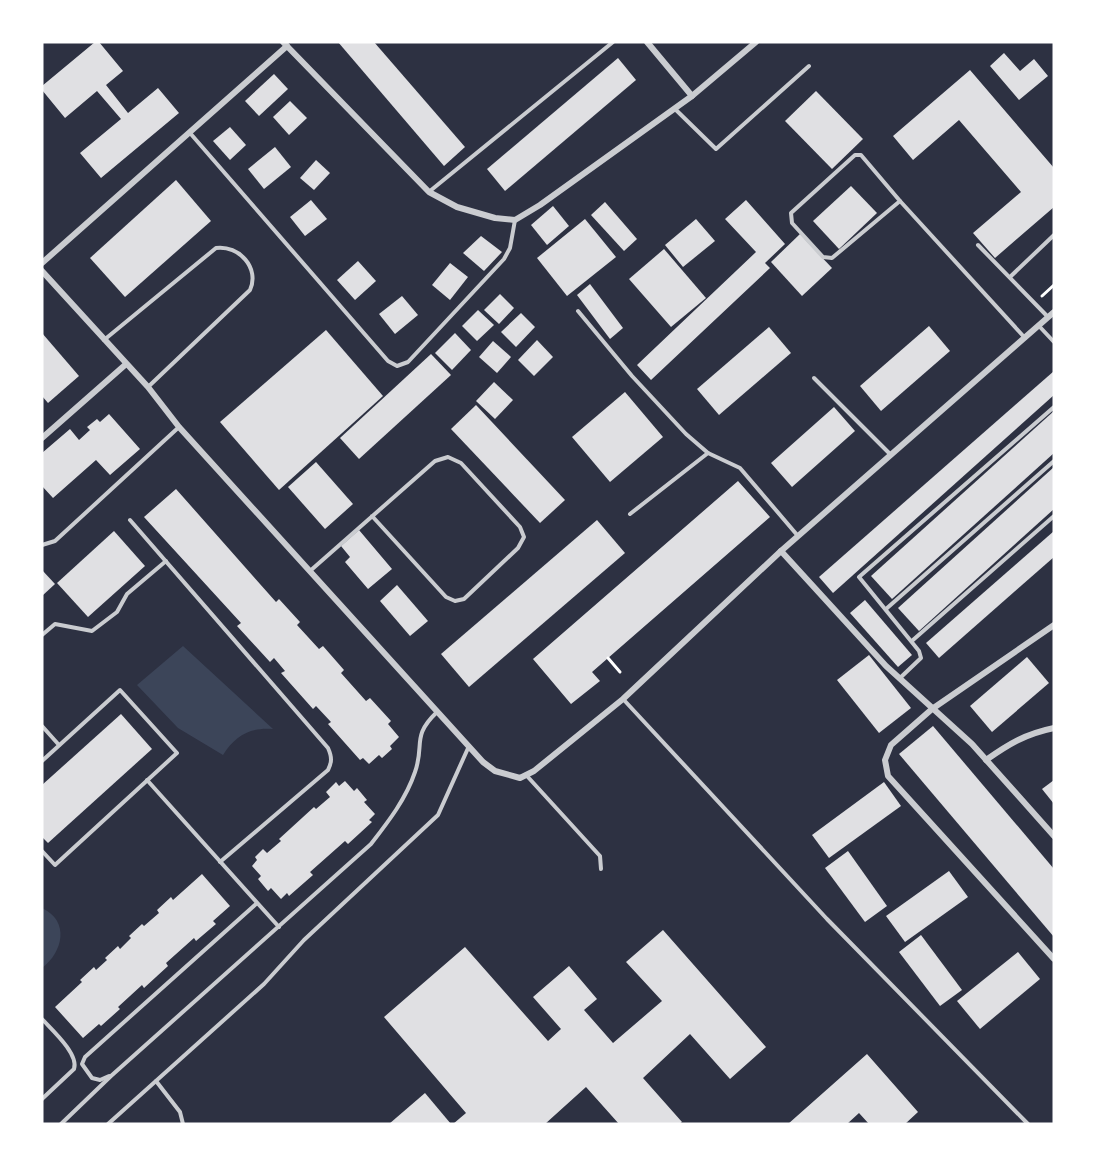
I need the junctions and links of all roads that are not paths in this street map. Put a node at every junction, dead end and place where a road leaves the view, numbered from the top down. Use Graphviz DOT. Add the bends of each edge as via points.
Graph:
graph roads {
  1 [pos="613,42"];
  2 [pos="647,42"];
  3 [pos="756,42"];
  4 [pos="285,44"];
  5 [pos="810,66"];
  6 [pos="692,96"];
  7 [pos="675,109"];
  8 [pos="190,133"];
  9 [pos="429,192"];
  10 [pos="900,201"];
  11 [pos="515,220"];
  12 [pos="1054,235"];
  13 [pos="978,245"];
  14 [pos="42,263"];
  15 [pos="42,271"];
  16 [pos="1010,277"];
  17 [pos="579,311"];
  18 [pos="1051,315"];
  19 [pos="1039,326"];
  20 [pos="1025,338"];
  21 [pos="104,340"];
  22 [pos="1054,342"];
  23 [pos="125,365"];
  24 [pos="814,378"];
  25 [pos="148,387"];
  26 [pos="1054,407"];
  27 [pos="179,426"];
  28 [pos="42,438"];
  29 [pos="708,453"];
  30 [pos="891,455"];
  31 [pos="1054,461"];
  32 [pos="630,514"];
  33 [pos="372,516"];
  34 [pos="1054,516"];
  35 [pos="130,520"];
  36 [pos="798,536"];
  37 [pos="42,545"];
  38 [pos="781,551"];
  39 [pos="166,561"];
  40 [pos="310,571"];
  41 [pos="886,609"];
  42 [pos="1054,625"];
  43 [pos="42,634"];
  44 [pos="913,641"];
  45 [pos="899,678"];
  46 [pos="622,699"];
  47 [pos="932,709"];
  48 [pos="437,712"];
  49 [pos="42,726"];
  50 [pos="1054,728"];
  51 [pos="60,745"];
  52 [pos="469,746"];
  53 [pos="986,760"];
  54 [pos="42,761"];
  55 [pos="527,776"];
  56 [pos="147,780"];
  57 [pos="1054,836"];
  58 [pos="42,850"];
  59 [pos="220,862"];
  60 [pos="601,869"];
  61 [pos="256,904"];
  62 [pos="279,927"];
  63 [pos="1054,959"];
  64 [pos="42,1019"];
  65 [pos="111,1076"];
  66 [pos="156,1081"];
  67 [pos="42,1099"];
  68 [pos="61,1124"];
  69 [pos="108,1124"];
  70 [pos="183,1124"];
  71 [pos="1028,1124"];
  1 -- 9 [label="lane"];
  2 -- 6 [label="street"];
  3 -- 6 [label="street"];
  4 -- 8 [label="street"];
  4 -- 9 [label="street"];
  5 -- 7 [label="lane" via="716,149"];
  6 -- 7 [label="street"];
  7 -- 11 [label="street"];
  8 -- 11 [label="lane" via="388,361 397,366 408,362 504,260"];
  8 -- 14 [label="street"];
  9 -- 11 [label="street" via="457,207"];
  10 -- 10 [label="lane" via="861,155 855,155 791,213 792,223 823,257 832,258"];
  10 -- 20 [label="lane"];
  12 -- 16 [label="lane"];
  13 -- 16 [label="lane"];
  15 -- 21 [label="street"];
  16 -- 18 [label="lane"];
  17 -- 29 [label="lane" via="686,435"];
  18 -- 19 [label="street"];
  19 -- 20 [label="street"];
  19 -- 22 [label="lane"];
  20 -- 30 [label="street"];
  21 -- 23 [label="street"];
  21 -- 25 [label="lane" via="216,248 241,255 252,267 250,290"];
  23 -- 25 [label="street"];
  23 -- 28 [label="street"];
  24 -- 30 [label="lane"];
  25 -- 27 [label="street"];
  26 -- 41 [label="lane" via="859,577"];
  27 -- 37 [label="lane" via="55,541"];
  27 -- 40 [label="street"];
  29 -- 32 [label="lane"];
  29 -- 36 [label="lane" via="740,468"];
  30 -- 36 [label="street"];
  31 -- 41 [label="lane"];
  33 -- 33 [label="lane" via="435,461 448,457 461,463 524,537 518,548 464,599 455,601 446,597"];
  33 -- 40 [label="lane"];
  34 -- 44 [label="lane"];
  35 -- 39 [label="lane"];
  36 -- 38 [label="street"];
  38 -- 45 [label="street"];
  38 -- 46 [label="street"];
  39 -- 43 [label="lane" via="127,594 117,612 92,631 55,624"];
  39 -- 59 [label="lane" via="332,756 328,770"];
  40 -- 48 [label="street"];
  41 -- 44 [label="lane"];
  42 -- 47 [label="street"];
  44 -- 45 [label="lane" via="921,658"];
  45 -- 47 [label="street"];
  46 -- 55 [label="street"];
  46 -- 71 [label="lane" via="827,920"];
  47 -- 53 [label="street"];
  47 -- 63 [label="street" via="891,745 885,760 888,776"];
  48 -- 52 [label="street"];
  48 -- 62 [label="lane" via="422,729 416,771 394,814 370,844"];
  49 -- 51 [label="lane"];
  50 -- 53 [label="street" via="1018,739"];
  51 -- 54 [label="lane"];
  51 -- 56 [label="lane" via="120,690 177,753"];
  52 -- 55 [label="street" via="495,771 520,778"];
  52 -- 66 [label="lane" via="438,814 304,940 264,984"];
  53 -- 57 [label="street"];
  55 -- 60 [label="lane" via="600,856"];
  56 -- 58 [label="lane" via="55,865"];
  56 -- 59 [label="lane"];
  59 -- 61 [label="lane"];
  61 -- 62 [label="lane"];
  61 -- 65 [label="lane" via="85,1057 82,1064 92,1078"];
  62 -- 65 [label="lane"];
  64 -- 67 [label="lane" via="74,1055 76,1064"];
  65 -- 68 [label="lane"];
  66 -- 69 [label="lane"];
  66 -- 70 [label="lane" via="180,1112"];
}
